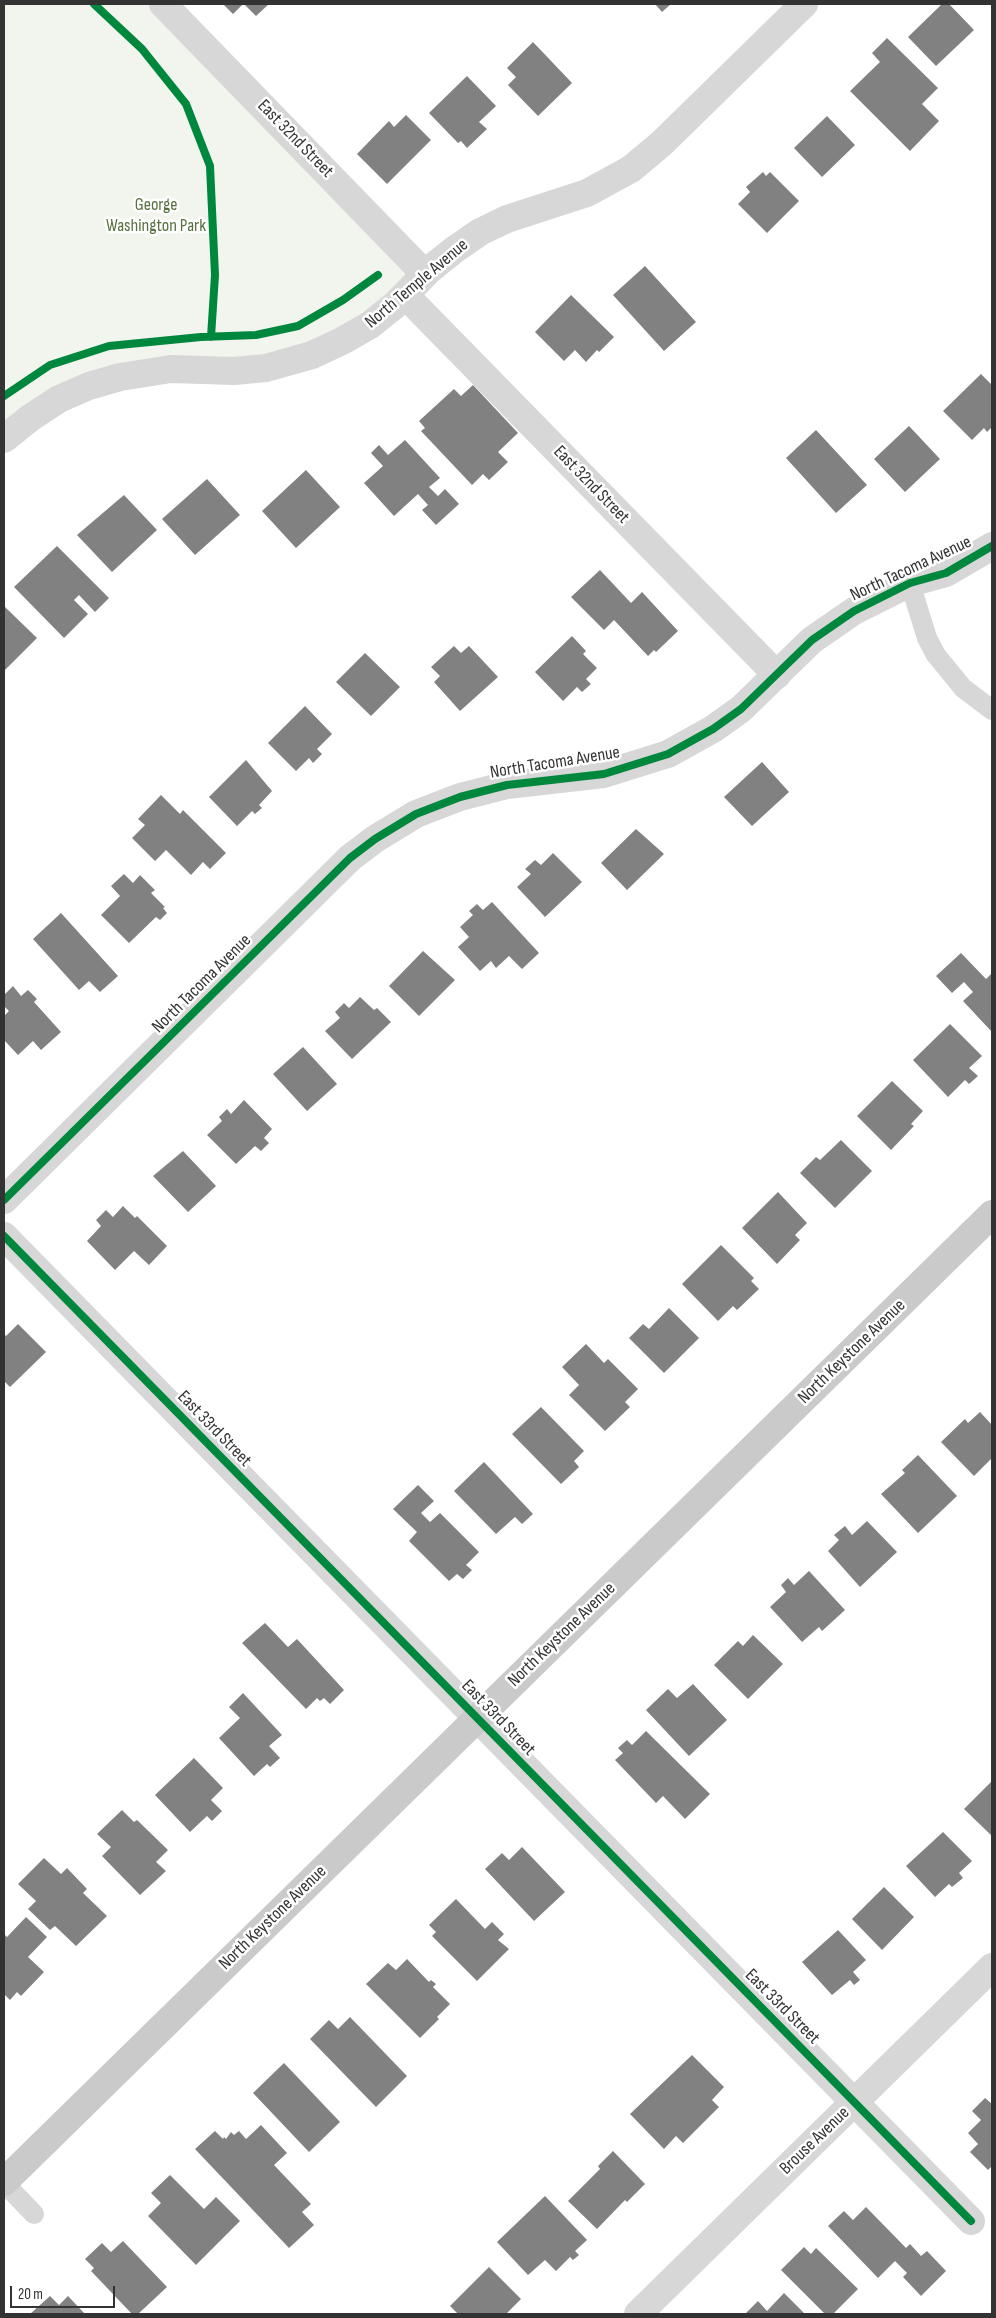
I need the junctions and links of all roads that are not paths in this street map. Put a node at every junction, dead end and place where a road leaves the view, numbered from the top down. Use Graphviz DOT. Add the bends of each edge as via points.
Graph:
graph roads {
  1 [pos="163,4"];
  2 [pos="804,4"];
  3 [pos="425,274"];
  4 [pos="405,295"];
  5 [pos="4,439"];
  6 [pos="992,546"];
  7 [pos="910,583"];
  8 [pos="777,675"];
  9 [pos="992,710"];
  10 [pos="4,1200"];
  11 [pos="992,1214"];
  12 [pos="4,1236"];
  13 [pos="477,1718"];
  14 [pos="992,1967"];
  15 [pos="855,2102"];
  16 [pos="4,2182"];
  17 [pos="34,2214"];
  18 [pos="971,2221"];
  19 [pos="638,2314"];
  1 -- 3 [label="street, East 32nd Street"];
  2 -- 3 [label="street, North Temple Avenue" via="662,143 632,168 587,193 480,232"];
  3 -- 4 [label="street, North Temple Avenue"];
  4 -- 5 [label="street, North Temple Avenue" via="370,325 312,356 251,370 171,369 120,376 59,399"];
  4 -- 8 [label="street, East 32nd Street"];
  6 -- 7 [label="street, North Tacoma Avenue" via="946,573"];
  7 -- 8 [label="street, North Tacoma Avenue" via="854,611 827,629"];
  7 -- 9 [label="lane" via="936,655 963,688"];
  8 -- 10 [label="street, North Tacoma Avenue" via="726,720 668,754 604,774 507,785 460,797 416,814 375,839 350,858"];
  11 -- 13 [label="main road, North Keystone Avenue"];
  12 -- 13 [label="street, East 33rd Street"];
  13 -- 15 [label="street, East 33rd Street"];
  13 -- 16 [label="main road, North Keystone Avenue"];
  14 -- 15 [label="street, Brouse Avenue"];
  15 -- 18 [label="street, East 33rd Street"];
  15 -- 19 [label="street, Brouse Avenue"];
  16 -- 17 [label="lane"];
}
